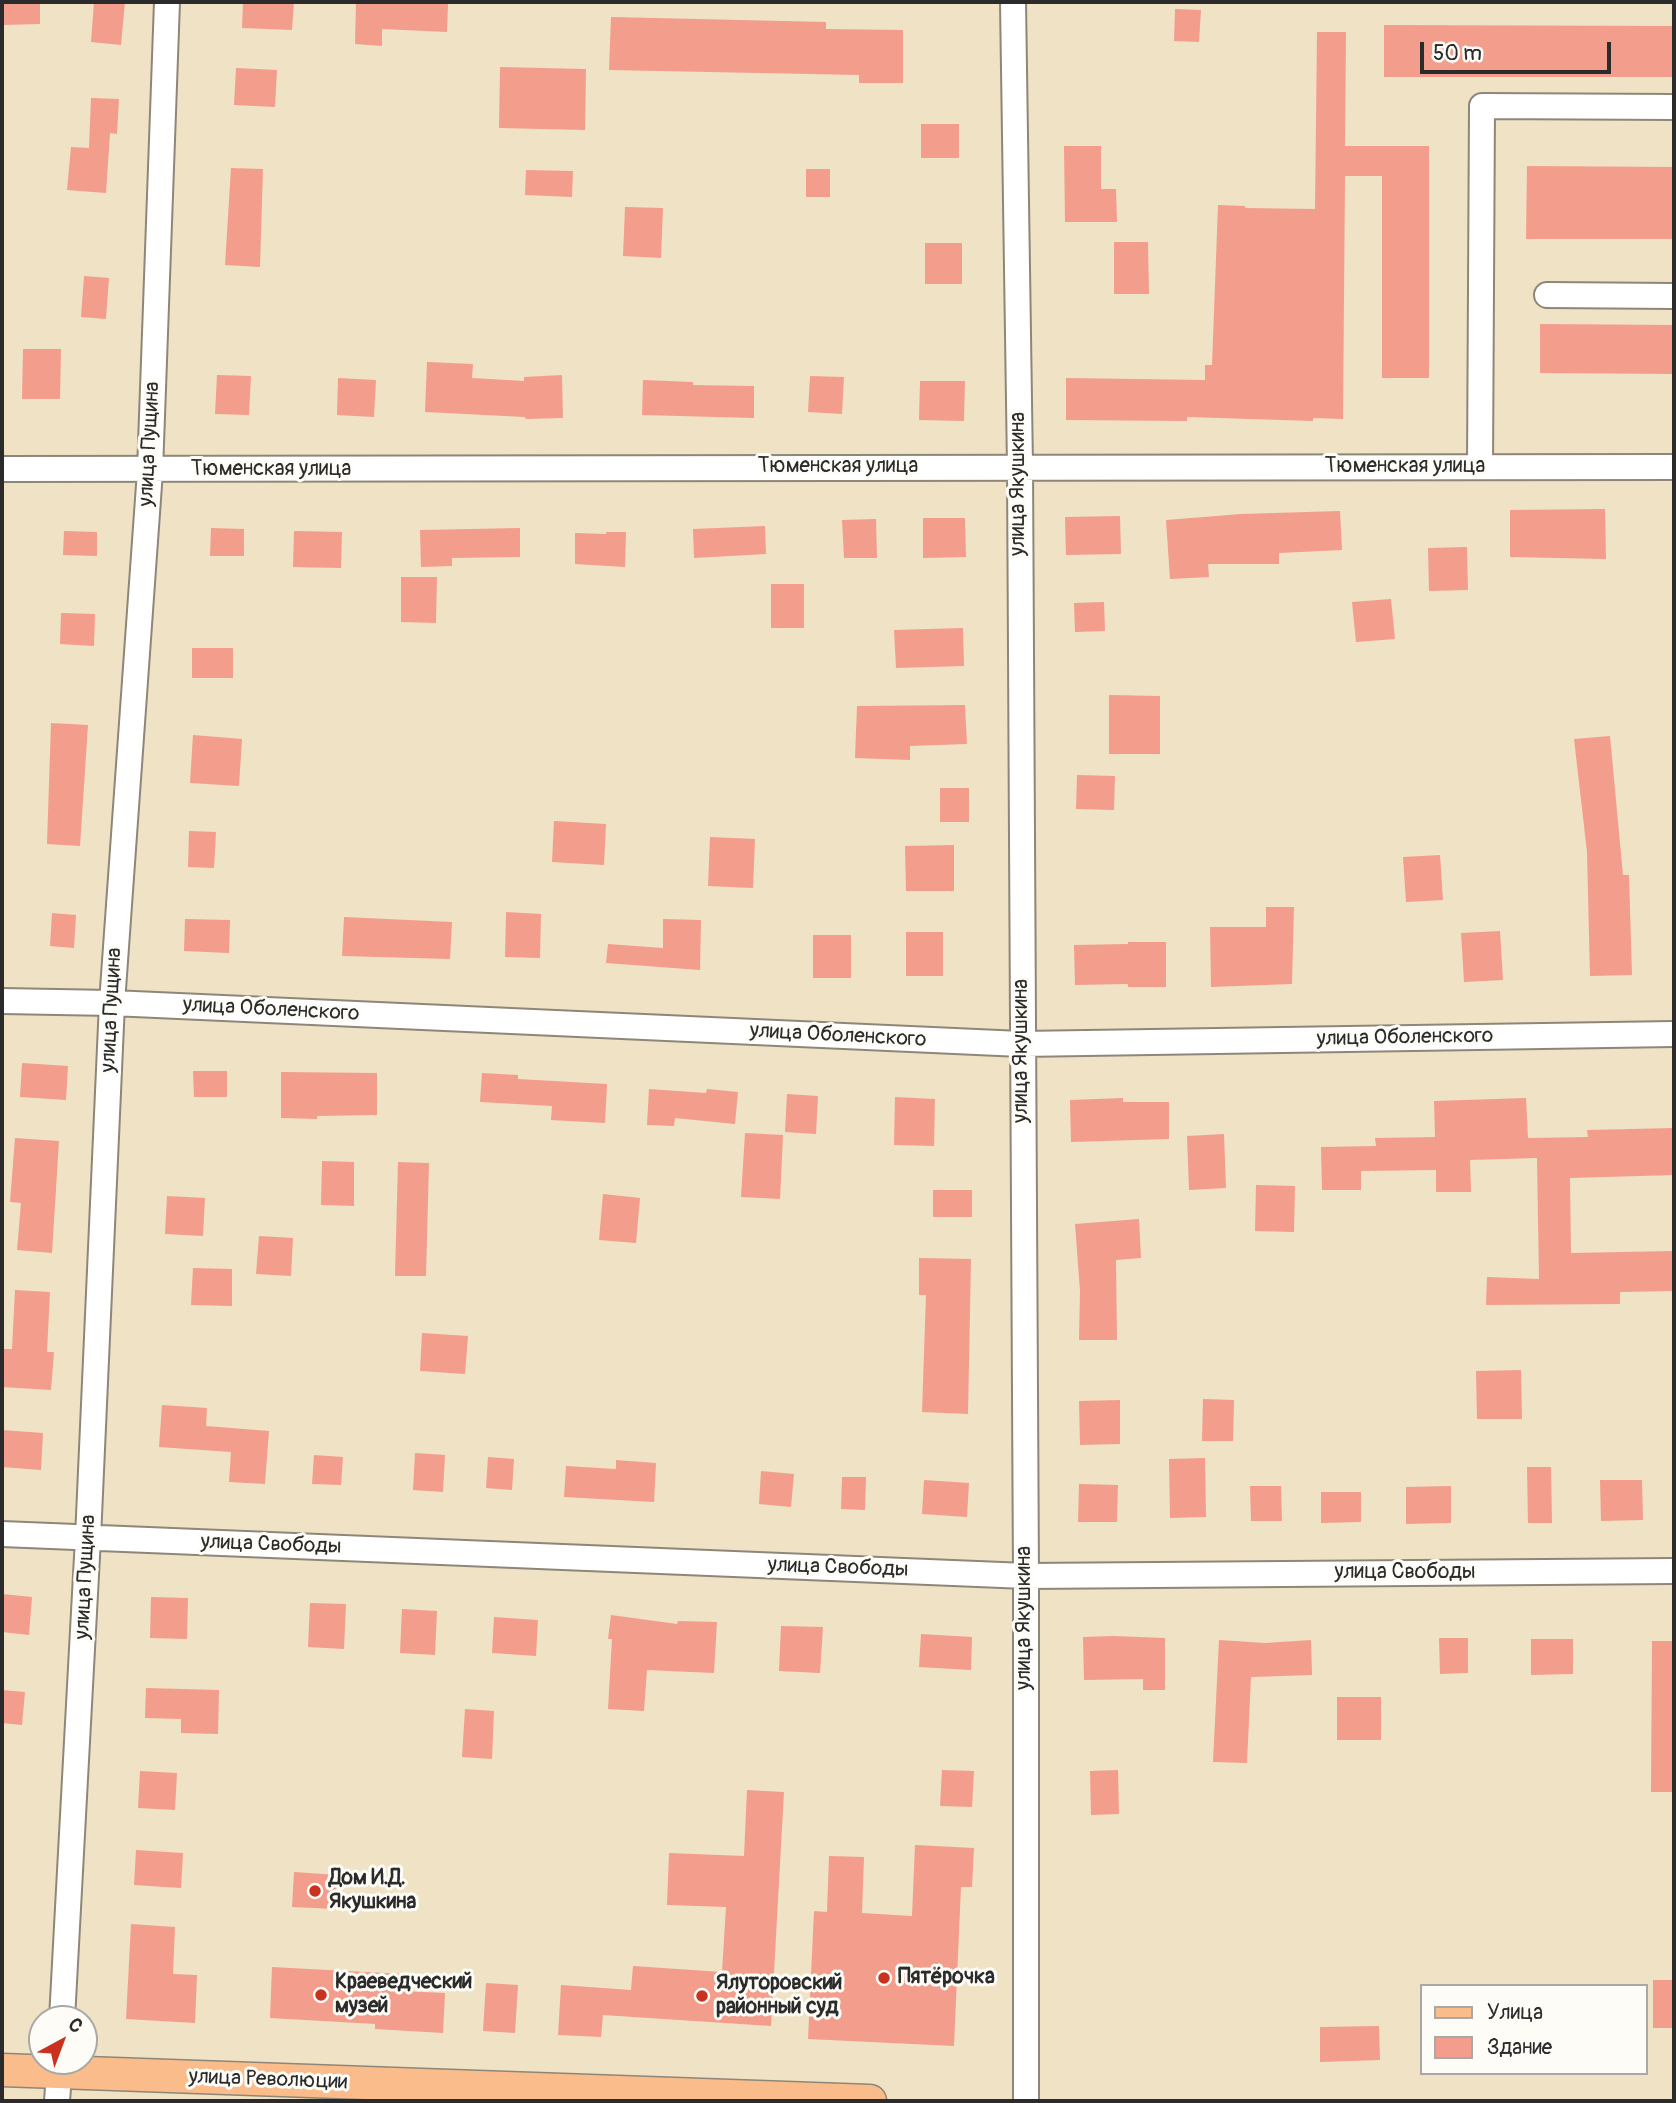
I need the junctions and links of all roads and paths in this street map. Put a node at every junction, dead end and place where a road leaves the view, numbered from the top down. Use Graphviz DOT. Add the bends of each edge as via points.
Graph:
graph roads {
  1 [pos="167,2"];
  2 [pos="1013,2"];
  3 [pos="1674,107"];
  4 [pos="1547,295"];
  5 [pos="1674,296"];
  6 [pos="1020,467"];
  7 [pos="1480,467"];
  8 [pos="1674,467"];
  9 [pos="2,469"];
  10 [pos="150,471"];
  11 [pos="2,1001"];
  12 [pos="112,1003"];
  13 [pos="1674,1034"];
  14 [pos="1021,1044"];
  15 [pos="2,1534"];
  16 [pos="89,1538"];
  17 [pos="1674,1571"];
  18 [pos="1026,1576"];
  19 [pos="63,2005"];
  20 [pos="2,2070"];
  21 [pos="59,2078"];
  22 [pos="870,2101"];
  23 [pos="1026,2101"];
  1 -- 10 [label="street, улица Пущина"];
  2 -- 6 [label="street, улица Якушкина"];
  3 -- 7 [label="street" via="1482,106"];
  4 -- 5 [label="street"];
  6 -- 7 [label="street, Тюменская улица"];
  6 -- 10 [label="street, Тюменская улица"];
  6 -- 14 [label="street, улица Якушкина"];
  7 -- 8 [label="street, Тюменская улица"];
  9 -- 10 [label="street, Тюменская улица"];
  10 -- 12 [label="street, улица Пущина"];
  11 -- 12 [label="street, улица Оболенского"];
  12 -- 14 [label="street, улица Оболенского"];
  12 -- 16 [label="street, улица Пущина"];
  13 -- 14 [label="street, улица Оболенского"];
  14 -- 18 [label="street, улица Якушкина"];
  15 -- 16 [label="street, улица Свободы"];
  16 -- 18 [label="street, улица Свободы"];
  16 -- 19 [label="street, улица Пущина"];
  17 -- 18 [label="street, улица Свободы"];
  18 -- 23 [label="street, улица Якушкина"];
  20 -- 21 [label="main road, улица Революции"];
  21 -- 22 [label="main road, улица Революции"];
}
